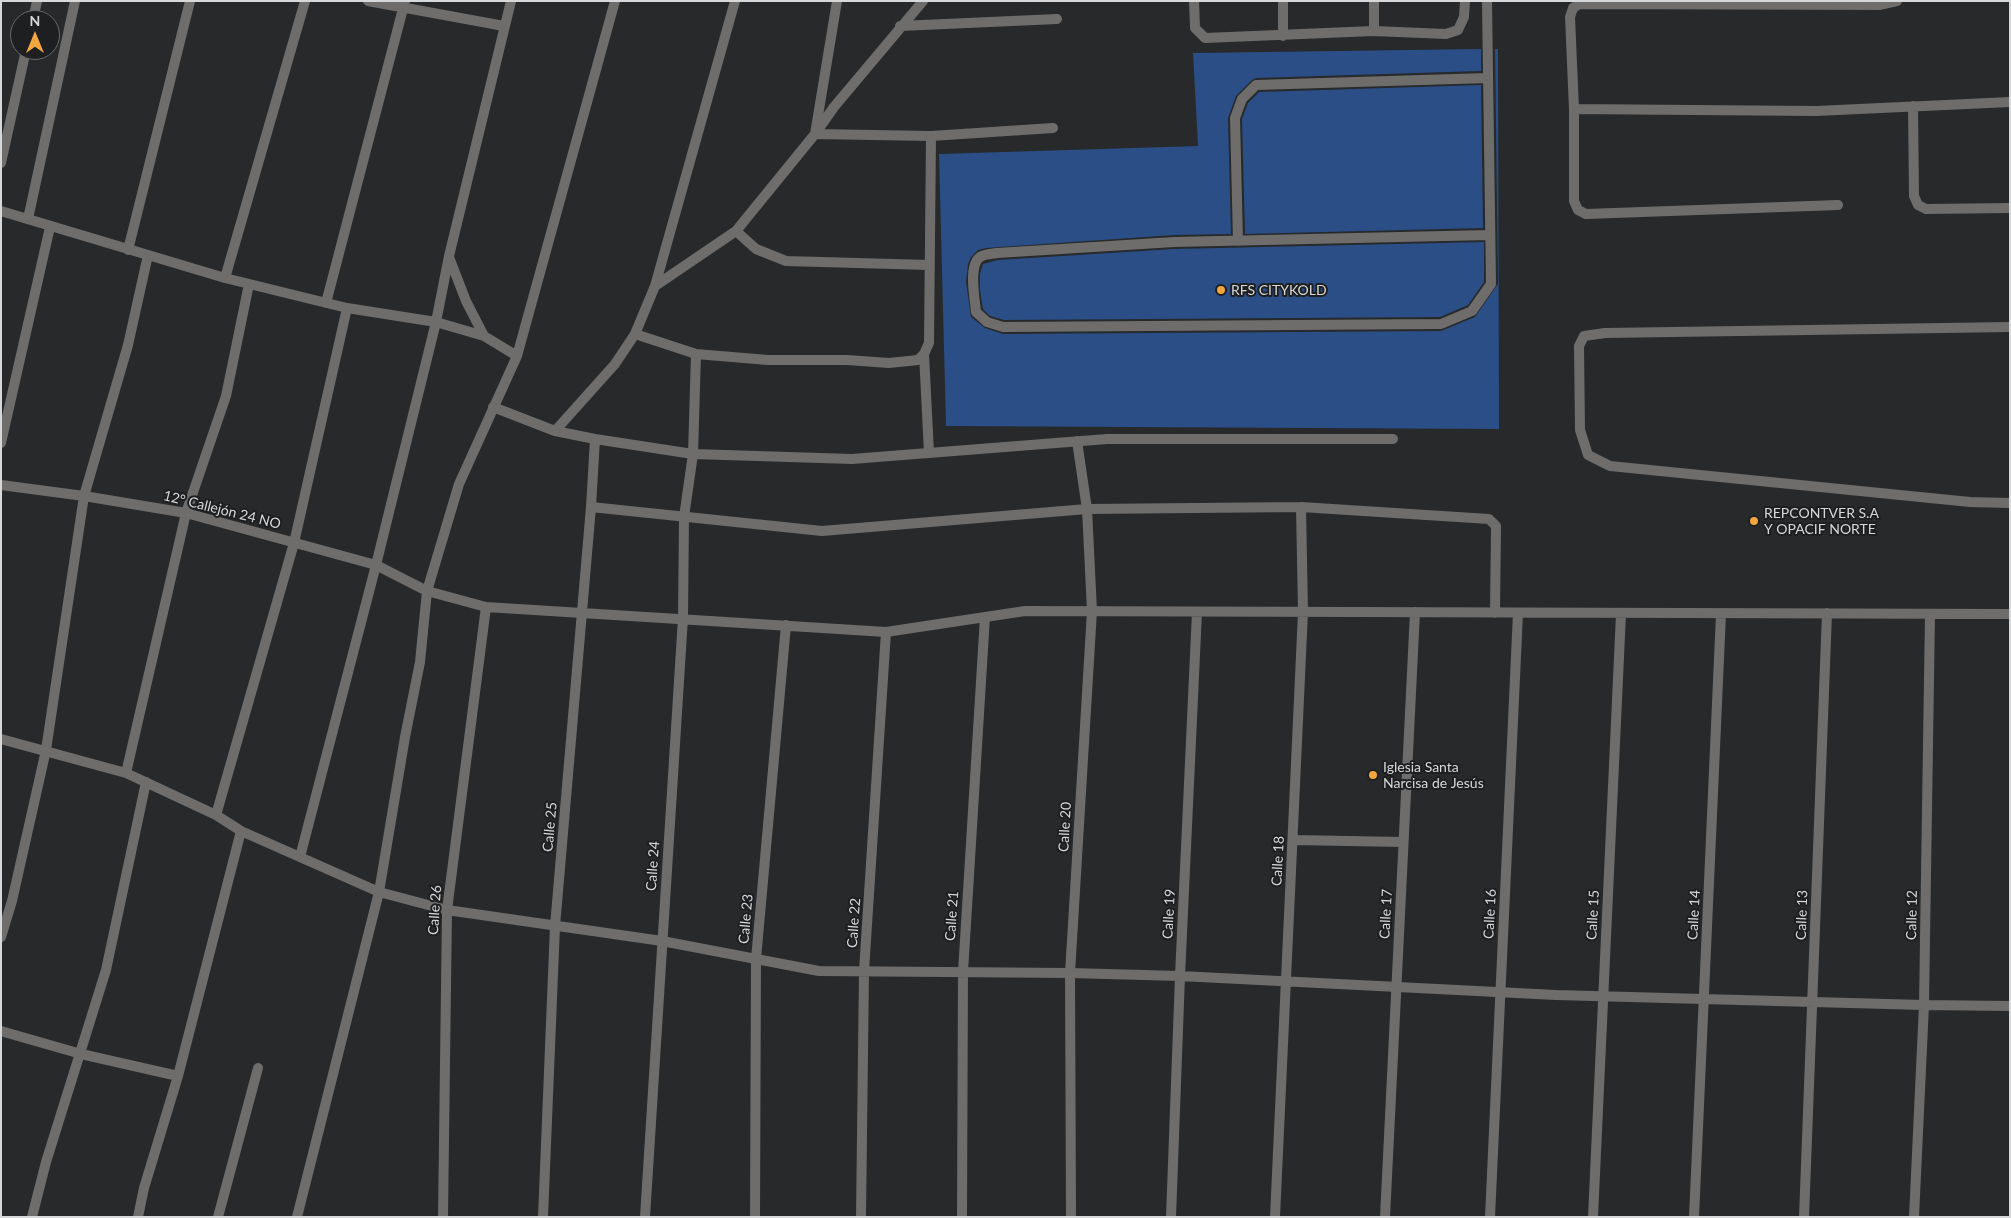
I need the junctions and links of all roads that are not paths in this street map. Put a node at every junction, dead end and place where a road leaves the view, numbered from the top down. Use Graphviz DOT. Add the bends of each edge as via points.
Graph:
graph roads {
  1 [pos="75,1"];
  2 [pos="190,1"];
  3 [pos="305,1"];
  4 [pos="368,1"];
  5 [pos="511,1"];
  6 [pos="615,1"];
  7 [pos="735,1"];
  8 [pos="837,1"];
  9 [pos="923,1"];
  10 [pos="1194,1"];
  11 [pos="1283,1"];
  12 [pos="1374,1"];
  13 [pos="1464,1"];
  14 [pos="1488,1"];
  15 [pos="1897,1"];
  16 [pos="404,4"];
  17 [pos="1057,19"];
  18 [pos="504,26"];
  19 [pos="900,26"];
  20 [pos="1374,31"];
  21 [pos="1283,36"];
  22 [pos="24,60"];
  23 [pos="1488,78"];
  24 [pos="2010,102"];
  25 [pos="1913,106"];
  26 [pos="1574,109"];
  27 [pos="1053,128"];
  28 [pos="815,134"];
  29 [pos="931,136"];
  30 [pos="1,163"];
  31 [pos="1838,205"];
  32 [pos="2010,208"];
  33 [pos="1,211"];
  34 [pos="28,219"];
  35 [pos="50,226"];
  36 [pos="736,231"];
  37 [pos="1490,235"];
  38 [pos="1238,240"];
  39 [pos="128,250"];
  40 [pos="148,256"];
  41 [pos="449,256"];
  42 [pos="928,265"];
  43 [pos="225,278"];
  44 [pos="250,284"];
  45 [pos="656,286"];
  46 [pos="326,303"];
  47 [pos="347,308"];
  48 [pos="436,322"];
  49 [pos="2010,327"];
  50 [pos="635,334"];
  51 [pos="484,336"];
  52 [pos="696,354"];
  53 [pos="924,354"];
  54 [pos="518,356"];
  55 [pos="493,407"];
  56 [pos="555,431"];
  57 [pos="595,439"];
  58 [pos="1393,439"];
  59 [pos="1077,441"];
  60 [pos="1,443"];
  61 [pos="929,453"];
  62 [pos="694,454"];
  63 [pos="1,485"];
  64 [pos="84,496"];
  65 [pos="2010,503"];
  66 [pos="591,507"];
  67 [pos="1301,507"];
  68 [pos="1086,509"];
  69 [pos="186,513"];
  70 [pos="684,517"];
  71 [pos="294,543"];
  72 [pos="376,565"];
  73 [pos="427,592"];
  74 [pos="486,607"];
  75 [pos="1092,611"];
  76 [pos="582,612"];
  77 [pos="1198,612"];
  78 [pos="1303,612"];
  79 [pos="1415,612"];
  80 [pos="1495,613"];
  81 [pos="1518,613"];
  82 [pos="1826,613"];
  83 [pos="1621,614"];
  84 [pos="1721,614"];
  85 [pos="1930,614"];
  86 [pos="2010,614"];
  87 [pos="985,617"];
  88 [pos="683,618"];
  89 [pos="786,625"];
  90 [pos="886,632"];
  91 [pos="1,739"];
  92 [pos="46,750"];
  93 [pos="126,773"];
  94 [pos="146,782"];
  95 [pos="216,815"];
  96 [pos="241,831"];
  97 [pos="1293,840"];
  98 [pos="1403,842"];
  99 [pos="300,857"];
  100 [pos="379,892"];
  101 [pos="447,910"];
  102 [pos="555,926"];
  103 [pos="1,937"];
  104 [pos="662,941"];
  105 [pos="756,959"];
  106 [pos="864,971"];
  107 [pos="963,972"];
  108 [pos="1070,973"];
  109 [pos="1180,976"];
  110 [pos="1286,981"];
  111 [pos="1396,987"];
  112 [pos="1500,992"];
  113 [pos="1603,996"];
  114 [pos="1704,1000"];
  115 [pos="1812,1002"];
  116 [pos="1924,1005"];
  117 [pos="2010,1006"];
  118 [pos="1,1031"];
  119 [pos="81,1054"];
  120 [pos="258,1068"];
  121 [pos="178,1076"];
  122 [pos="32,1217"];
  123 [pos="138,1217"];
  124 [pos="218,1217"];
  125 [pos="297,1217"];
  126 [pos="443,1217"];
  127 [pos="543,1217"];
  128 [pos="644,1217"];
  129 [pos="755,1217"];
  130 [pos="861,1217"];
  131 [pos="962,1217"];
  132 [pos="1071,1217"];
  133 [pos="1171,1217"];
  134 [pos="1275,1217"];
  135 [pos="1385,1217"];
  136 [pos="1490,1217"];
  137 [pos="1593,1217"];
  138 [pos="1694,1217"];
  139 [pos="1804,1217"];
  140 [pos="1914,1217"];
  1 -- 34 [label="street"];
  2 -- 39 [label="street"];
  3 -- 43 [label="street"];
  4 -- 16 [label="street"];
  5 -- 18 [label="street"];
  6 -- 54 [label="street"];
  7 -- 45 [label="street"];
  8 -- 28 [label="street"];
  9 -- 19 [label="street"];
  10 -- 21 [label="street" via="1195,28 1205,38"];
  11 -- 21 [label="street"];
  12 -- 20 [label="street"];
  13 -- 20 [label="street" via="1464,17 1458,30 1446,34"];
  14 -- 23 [label="street"];
  15 -- 26 [label="street" via="1880,4 1579,4 1573,8 1570,17"];
  16 -- 18 [label="street"];
  16 -- 46 [label="street"];
  17 -- 19 [label="street"];
  18 -- 41 [label="street"];
  19 -- 28 [label="street"];
  20 -- 21 [label="street"];
  22 -- 30 [label="street"];
  23 -- 37 [label="street"];
  23 -- 38 [label="street" via="1256,85 1242,99 1235,118"];
  24 -- 25 [label="street"];
  25 -- 26 [label="street" via="1816,111"];
  25 -- 32 [label="street" via="1914,196 1918,205 1926,209"];
  26 -- 31 [label="street" via="1574,201 1578,210 1586,214"];
  27 -- 29 [label="street"];
  28 -- 29 [label="street"];
  28 -- 36 [label="street"];
  29 -- 42 [label="street"];
  33 -- 34 [label="street"];
  34 -- 35 [label="street"];
  35 -- 39 [label="street"];
  35 -- 60 [label="street"];
  36 -- 42 [label="street" via="756,249 786,261"];
  36 -- 45 [label="street"];
  37 -- 38 [label="street"];
  37 -- 38 [label="street" via="1491,284 1472,311 1441,324 1003,327 987,322 976,312 973,270 981,256 997,252"];
  39 -- 40 [label="street"];
  40 -- 43 [label="street"];
  40 -- 64 [label="street" via="128,345"];
  41 -- 48 [label="street"];
  41 -- 51 [label="street"];
  42 -- 53 [label="street" via="929,343"];
  43 -- 44 [label="street"];
  44 -- 46 [label="street"];
  44 -- 69 [label="street" via="226,396"];
  45 -- 50 [label="street"];
  46 -- 47 [label="street"];
  47 -- 48 [label="street"];
  47 -- 71 [label="street"];
  48 -- 51 [label="street"];
  48 -- 72 [label="street"];
  49 -- 65 [label="street" via="1605,333 1584,336 1579,346 1580,430 1588,455 1610,466 1960,501"];
  50 -- 52 [label="street"];
  50 -- 56 [label="street" via="615,364"];
  51 -- 54 [label="street"];
  52 -- 53 [label="street" via="768,360 897,363 918,360"];
  52 -- 62 [label="street, Calle 24"];
  53 -- 61 [label="street"];
  54 -- 55 [label="street"];
  55 -- 56 [label="street"];
  55 -- 73 [label="street" via="459,484"];
  56 -- 57 [label="street"];
  57 -- 62 [label="street"];
  57 -- 66 [label="street, Calle 25"];
  58 -- 59 [label="street" via="1106,438"];
  59 -- 61 [label="street"];
  59 -- 68 [label="street, Calle 20"];
  61 -- 62 [label="street" via="852,459"];
  62 -- 70 [label="street, Calle 24"];
  63 -- 64 [label="street, 12° Callejón 24 NO"];
  64 -- 69 [label="street, 12° Callejón 24 NO"];
  64 -- 92 [label="street"];
  66 -- 70 [label="street"];
  66 -- 76 [label="street, Calle 25"];
  67 -- 68 [label="street"];
  67 -- 78 [label="street, Calle 18"];
  67 -- 80 [label="street" via="1489,519 1496,526"];
  68 -- 70 [label="street" via="822,531"];
  68 -- 75 [label="street, Calle 20"];
  69 -- 71 [label="street, 12° Callejón 24 NO"];
  69 -- 93 [label="street"];
  70 -- 88 [label="street, Calle 24"];
  71 -- 72 [label="street, 12° Callejón 24 NO"];
  71 -- 95 [label="street"];
  72 -- 73 [label="street, 12° Callejón 24 NO"];
  72 -- 99 [label="street"];
  73 -- 74 [label="street, 12° Callejón 24 NO"];
  73 -- 100 [label="street" via="420,662 404,737"];
  74 -- 76 [label="street, 12° Callejón 24 NO"];
  74 -- 101 [label="street, Calle 26"];
  75 -- 77 [label="street, 12° Callejón 24 NO"];
  75 -- 87 [label="street, 12° Callejón 24 NO" via="1025,611"];
  75 -- 108 [label="street, Calle 20"];
  76 -- 88 [label="street, 12° Callejón 24 NO"];
  76 -- 102 [label="street, Calle 25"];
  77 -- 78 [label="street, 12° Callejón 24 NO"];
  77 -- 109 [label="street, Calle 19"];
  78 -- 79 [label="street, 12° Callejón 24 NO"];
  78 -- 97 [label="street, Calle 18"];
  79 -- 80 [label="street, 12° Callejón 24 NO"];
  79 -- 98 [label="street, Calle 17"];
  80 -- 81 [label="street, 12° Callejón 24 NO"];
  81 -- 83 [label="street, 12° Callejón 24 NO"];
  81 -- 112 [label="street, Calle 16"];
  82 -- 84 [label="street, 12° Callejón 24 NO"];
  82 -- 85 [label="street, 12° Callejón 24 NO"];
  82 -- 115 [label="street, Calle 13"];
  83 -- 84 [label="street, 12° Callejón 24 NO"];
  83 -- 113 [label="street, Calle 15"];
  84 -- 114 [label="street, Calle 14"];
  85 -- 86 [label="street, 12° Callejón 24 NO"];
  85 -- 116 [label="street, Calle 12"];
  87 -- 90 [label="street, 12° Callejón 24 NO"];
  87 -- 107 [label="street, Calle 21"];
  88 -- 89 [label="street, 12° Callejón 24 NO"];
  88 -- 104 [label="street, Calle 24"];
  89 -- 90 [label="street, 12° Callejón 24 NO"];
  89 -- 105 [label="street, Calle 23"];
  90 -- 106 [label="street, Calle 22"];
  91 -- 92 [label="street"];
  92 -- 93 [label="street"];
  92 -- 103 [label="street"];
  93 -- 94 [label="street"];
  94 -- 95 [label="street"];
  94 -- 119 [label="street" via="106,970"];
  95 -- 96 [label="street"];
  96 -- 99 [label="street"];
  96 -- 121 [label="street"];
  97 -- 98 [label="street"];
  97 -- 110 [label="street, Calle 18"];
  98 -- 111 [label="street, Calle 17"];
  99 -- 100 [label="street"];
  100 -- 101 [label="street"];
  100 -- 125 [label="street"];
  101 -- 102 [label="street"];
  101 -- 126 [label="street, Calle 26"];
  102 -- 104 [label="street"];
  102 -- 127 [label="street, Calle 25"];
  104 -- 105 [label="street"];
  104 -- 128 [label="street, Calle 24"];
  105 -- 106 [label="street" via="819,971"];
  105 -- 129 [label="street, Calle 23"];
  106 -- 107 [label="street"];
  106 -- 130 [label="street, Calle 22"];
  107 -- 108 [label="street"];
  107 -- 131 [label="street, Calle 21"];
  108 -- 109 [label="street"];
  108 -- 132 [label="street, Calle 20"];
  109 -- 110 [label="street"];
  109 -- 133 [label="street, Calle 19"];
  110 -- 111 [label="street"];
  110 -- 134 [label="street, Calle 18"];
  111 -- 112 [label="street"];
  111 -- 135 [label="street, Calle 17"];
  112 -- 113 [label="street"];
  112 -- 136 [label="street, Calle 16"];
  113 -- 114 [label="street"];
  113 -- 137 [label="street, Calle 15"];
  114 -- 115 [label="street"];
  114 -- 138 [label="street, Calle 14"];
  115 -- 116 [label="street"];
  115 -- 139 [label="street, Calle 13"];
  116 -- 117 [label="street"];
  116 -- 140 [label="street, Calle 12"];
  118 -- 119 [label="street"];
  119 -- 121 [label="street"];
  119 -- 122 [label="street"];
  120 -- 124 [label="street"];
  121 -- 123 [label="street"];
}
